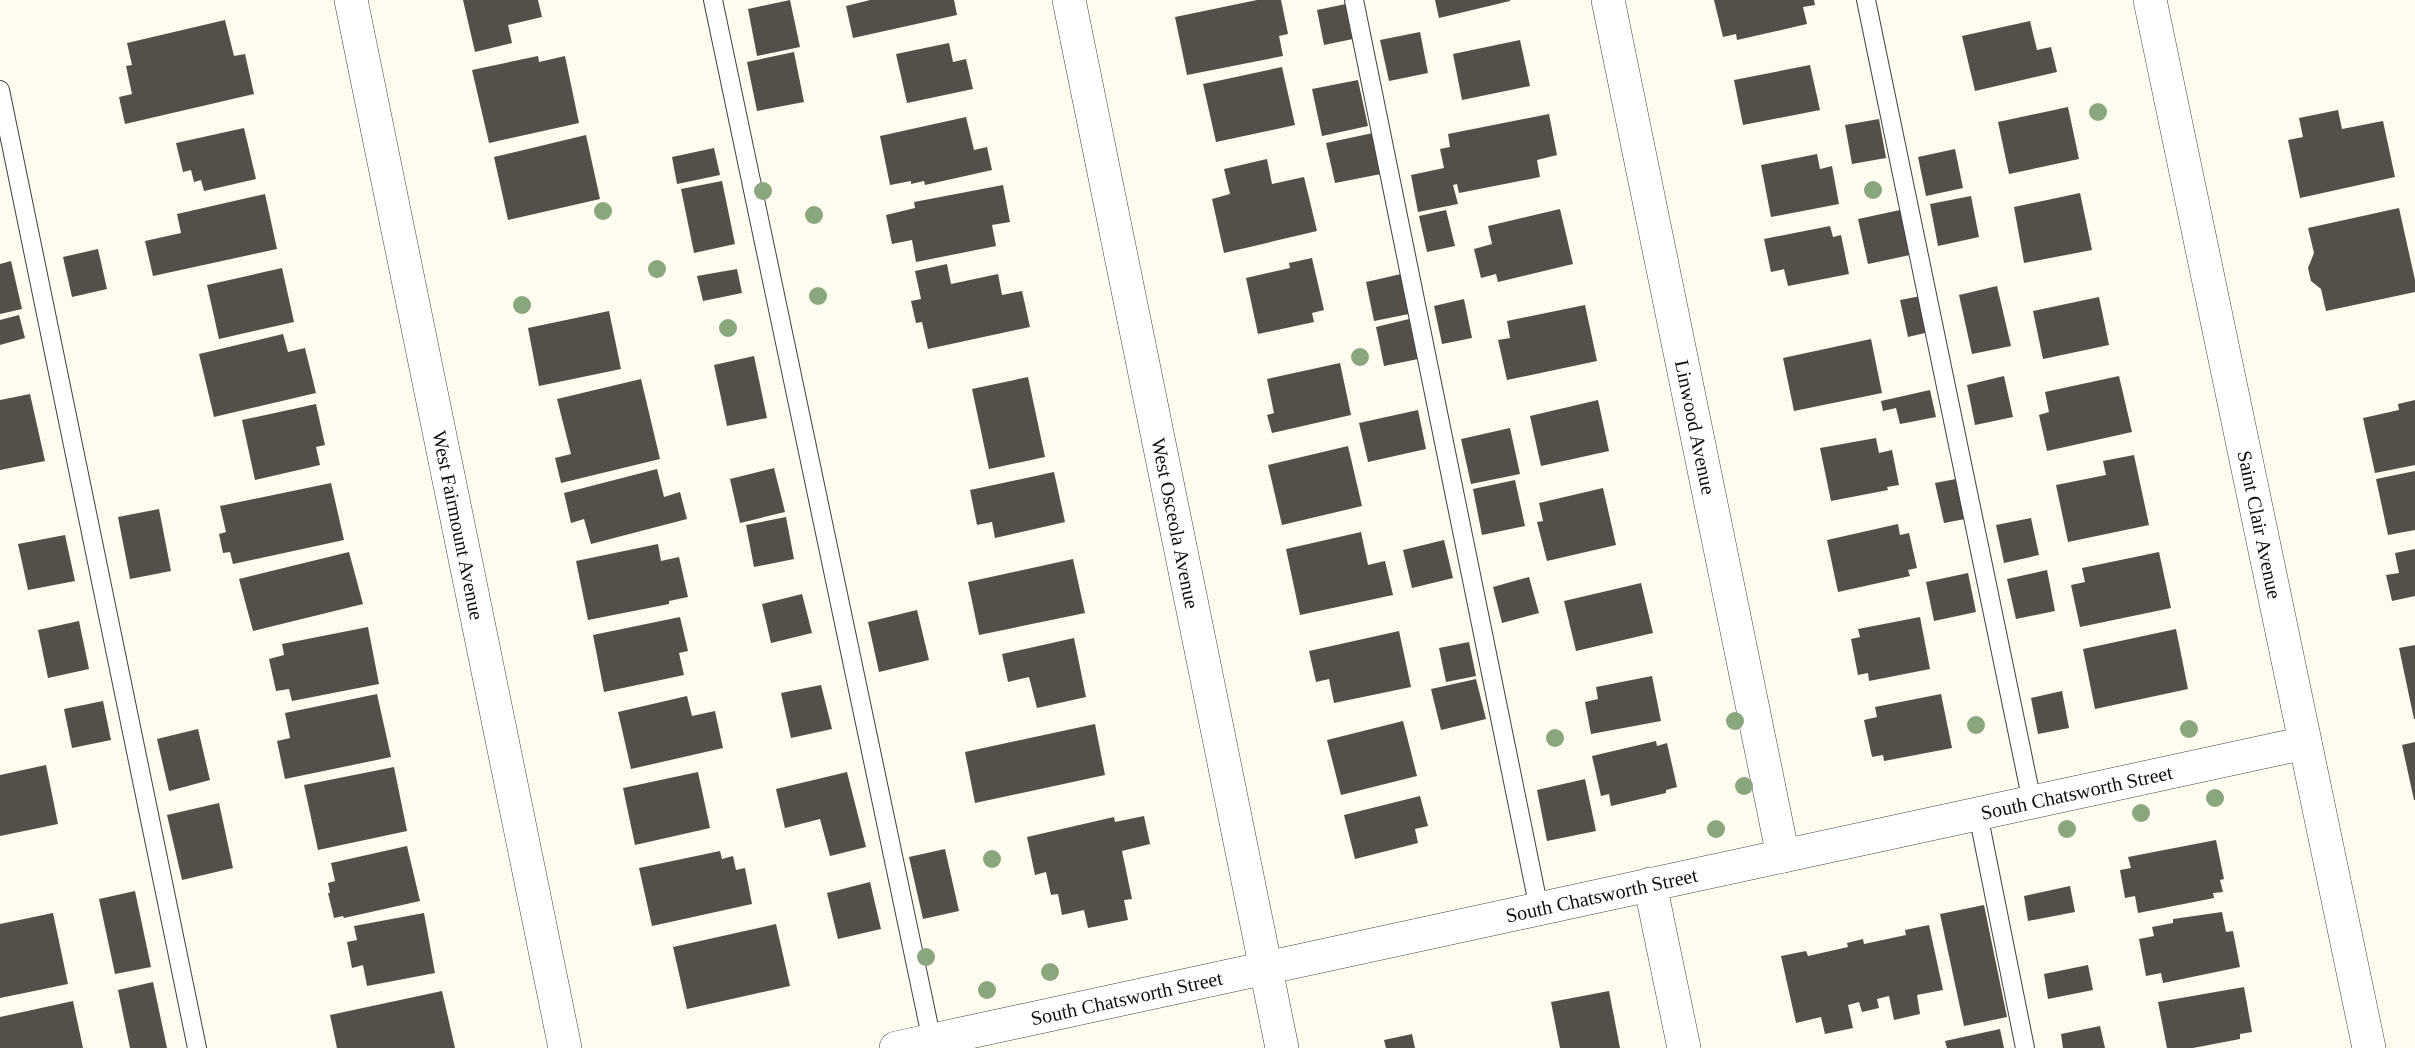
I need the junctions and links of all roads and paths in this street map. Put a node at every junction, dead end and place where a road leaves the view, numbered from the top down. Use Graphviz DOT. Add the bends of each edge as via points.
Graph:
graph roads {
  1 [pos="351,0"];
  2 [pos="713,0"];
  3 [pos="1069,0"];
  4 [pos="1354,0"];
  5 [pos="1608,0"];
  6 [pos="1866,0"];
  7 [pos="2150,0"];
  8 [pos="0,90"];
  9 [pos="2305,743"];
  10 [pos="2032,802"];
  11 [pos="1978,814"];
  12 [pos="1783,856"];
  13 [pos="1650,884"];
  14 [pos="1539,909"];
  15 [pos="1265,968"];
  16 [pos="932,1044"];
  17 [pos="197,1048"];
  18 [pos="565,1048"];
  19 [pos="896,1048"];
  20 [pos="1282,1048"];
  21 [pos="1684,1048"];
  22 [pos="2025,1048"];
  23 [pos="2369,1048"];
  1 -- 18 [label="street, West Fairmount Avenue"];
  2 -- 16 [label="lane"];
  3 -- 15 [label="street, West Osceola Avenue"];
  4 -- 14 [label="lane"];
  5 -- 12 [label="street, Linwood Avenue"];
  6 -- 10 [label="lane"];
  7 -- 9 [label="street, Saint Clair Avenue"];
  8 -- 17 [label="lane"];
  9 -- 10 [label="street, South Chatsworth Street"];
  9 -- 23 [label="street, Saint Clair Avenue"];
  10 -- 11 [label="street, South Chatsworth Street"];
  11 -- 12 [label="street, South Chatsworth Street"];
  11 -- 22 [label="lane"];
  12 -- 13 [label="street, South Chatsworth Street"];
  13 -- 14 [label="street, South Chatsworth Street"];
  13 -- 21 [label="street"];
  14 -- 15 [label="street, South Chatsworth Street"];
  15 -- 16 [label="street, South Chatsworth Street"];
  15 -- 20 [label="street, West Osceola Avenue"];
  16 -- 19 [label="street, South Chatsworth Street"];
}
